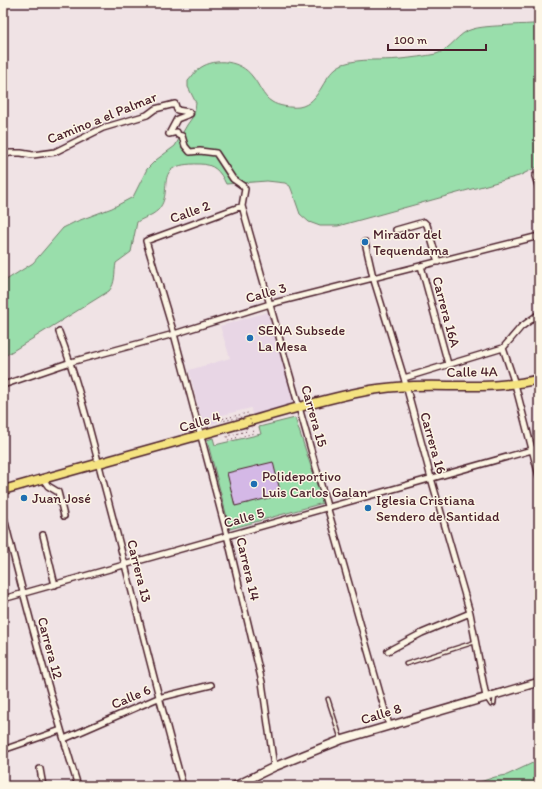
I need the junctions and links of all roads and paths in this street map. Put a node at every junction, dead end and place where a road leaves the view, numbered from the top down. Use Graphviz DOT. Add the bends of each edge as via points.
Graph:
graph roads {
  1 [pos="3,156"];
  2 [pos="537,175"];
  3 [pos="539,189"];
  4 [pos="242,206"];
  5 [pos="396,230"];
  6 [pos="539,236"];
  7 [pos="146,241"];
  8 [pos="365,242"];
  9 [pos="438,262"];
  10 [pos="421,266"];
  11 [pos="373,277"];
  12 [pos="270,304"];
  13 [pos="539,314"];
  14 [pos="59,332"];
  15 [pos="174,334"];
  16 [pos="503,348"];
  17 [pos="71,362"];
  18 [pos="448,364"];
  19 [pos="539,379"];
  20 [pos="404,381"];
  21 [pos="514,384"];
  22 [pos="3,385"];
  23 [pos="299,408"];
  24 [pos="243,420"];
  25 [pos="246,428"];
  26 [pos="201,435"];
  27 [pos="539,448"];
  28 [pos="532,450"];
  29 [pos="99,463"];
  30 [pos="539,476"];
  31 [pos="431,478"];
  32 [pos="43,479"];
  33 [pos="3,490"];
  34 [pos="328,507"];
  35 [pos="3,514"];
  36 [pos="64,516"];
  37 [pos="43,535"];
  38 [pos="227,535"];
  39 [pos="126,565"];
  40 [pos="55,585"];
  41 [pos="23,594"];
  42 [pos="3,599"];
  43 [pos="470,613"];
  44 [pos="476,642"];
  45 [pos="388,651"];
  46 [pos="406,664"];
  47 [pos="539,682"];
  48 [pos="211,684"];
  49 [pos="495,695"];
  50 [pos="486,697"];
  51 [pos="158,698"];
  52 [pos="328,699"];
  53 [pos="389,725"];
  54 [pos="60,730"];
  55 [pos="64,739"];
  56 [pos="341,740"];
  57 [pos="3,750"];
  58 [pos="274,768"];
  59 [pos="40,769"];
  60 [pos="43,786"];
  61 [pos="78,786"];
  62 [pos="183,786"];
  63 [pos="236,786"];
  1 -- 4 [label="street, Camino a el Palmar" via="21,152 33,155 55,152 103,128 175,104 177,110 190,114 178,120 169,134 177,132 178,136 182,136 190,152 216,153 233,179 245,189"];
  2 -- 3 [label="street"];
  4 -- 7 [label="street, Calle 2"];
  4 -- 12 [label="street, Carrera 15"];
  5 -- 9 [label="street" via="424,222"];
  6 -- 9 [label="street, Calle 3"];
  7 -- 15 [label="street, Carrera 14"];
  8 -- 11 [label="street, Carrera 16"];
  9 -- 10 [label="street, Calle 3"];
  10 -- 11 [label="street, Calle 3"];
  10 -- 18 [label="street, Carrera 16A"];
  11 -- 12 [label="street, Calle 3"];
  11 -- 20 [label="street, Carrera 16"];
  12 -- 15 [label="street, Calle 3"];
  12 -- 23 [label="street, Carrera 15"];
  13 -- 16 [label="street" via="521,327"];
  14 -- 17 [label="street, Carrera 13"];
  15 -- 17 [label="street, Calle 3"];
  15 -- 26 [label="street, Carrera 14"];
  16 -- 18 [label="street, Calle 4"];
  16 -- 21 [label="street"];
  17 -- 22 [label="street, Calle 3"];
  17 -- 29 [label="street, Carrera 13"];
  18 -- 20 [label="street, Calle 4"];
  19 -- 21 [label="main road, Calle 4A"];
  20 -- 21 [label="main road, Calle 4A"];
  20 -- 23 [label="main road, Calle 4"];
  20 -- 31 [label="street, Carrera 16"];
  21 -- 28 [label="street"];
  23 -- 26 [label="main road, Calle 4"];
  23 -- 34 [label="street, Carrera 15"];
  24 -- 25 [label="path, bridge" via="242,417 222,421 221,419 248,413 254,433 228,440 227,436 247,431"];
  26 -- 29 [label="main road, Calle 4"];
  26 -- 38 [label="street, Carrera 14"];
  27 -- 28 [label="street, Calle 5"];
  28 -- 30 [label="street"];
  28 -- 31 [label="street, Calle 5"];
  29 -- 32 [label="main road, Calle 4"];
  29 -- 39 [label="street, Carrera 13"];
  31 -- 34 [label="street, Calle 5"];
  31 -- 43 [label="street, Carrera 16"];
  32 -- 33 [label="main road, Calle 4"];
  32 -- 36 [label="street" via="48,486 58,492"];
  34 -- 38 [label="street, Calle 5"];
  34 -- 53 [label="street, Carrera 15"];
  35 -- 41 [label="street, Carrera 12"];
  37 -- 40 [label="street"];
  38 -- 39 [label="street, Calle 5"];
  38 -- 58 [label="street, Carrera 14" via="262,682"];
  39 -- 40 [label="street, Calle 5"];
  39 -- 51 [label="street, Carrera 13"];
  40 -- 41 [label="street, Calle 5"];
  41 -- 42 [label="street, Calle 5"];
  41 -- 54 [label="street, Carrera 12"];
  43 -- 44 [label="street, Carrera 16"];
  43 -- 45 [label="street" via="422,633"];
  44 -- 46 [label="lane"];
  44 -- 50 [label="street, Carrera 16"];
  47 -- 49 [label="main road, Calle 8"];
  48 -- 51 [label="street, Calle 6"];
  49 -- 50 [label="main road, Calle 8"];
  49 -- 50 [label="lane" via="492,705"];
  50 -- 53 [label="main road, Calle 8"];
  51 -- 55 [label="street, Calle 6"];
  51 -- 62 [label="street, Carrera 13"];
  52 -- 56 [label="lane"];
  53 -- 56 [label="main road, Calle 8"];
  54 -- 55 [label="street, Carrera 12"];
  54 -- 57 [label="street"];
  55 -- 61 [label="street, Carrera 12"];
  56 -- 58 [label="main road, Calle 8"];
  58 -- 63 [label="main road, Calle 8"];
  59 -- 60 [label="street"];
}
